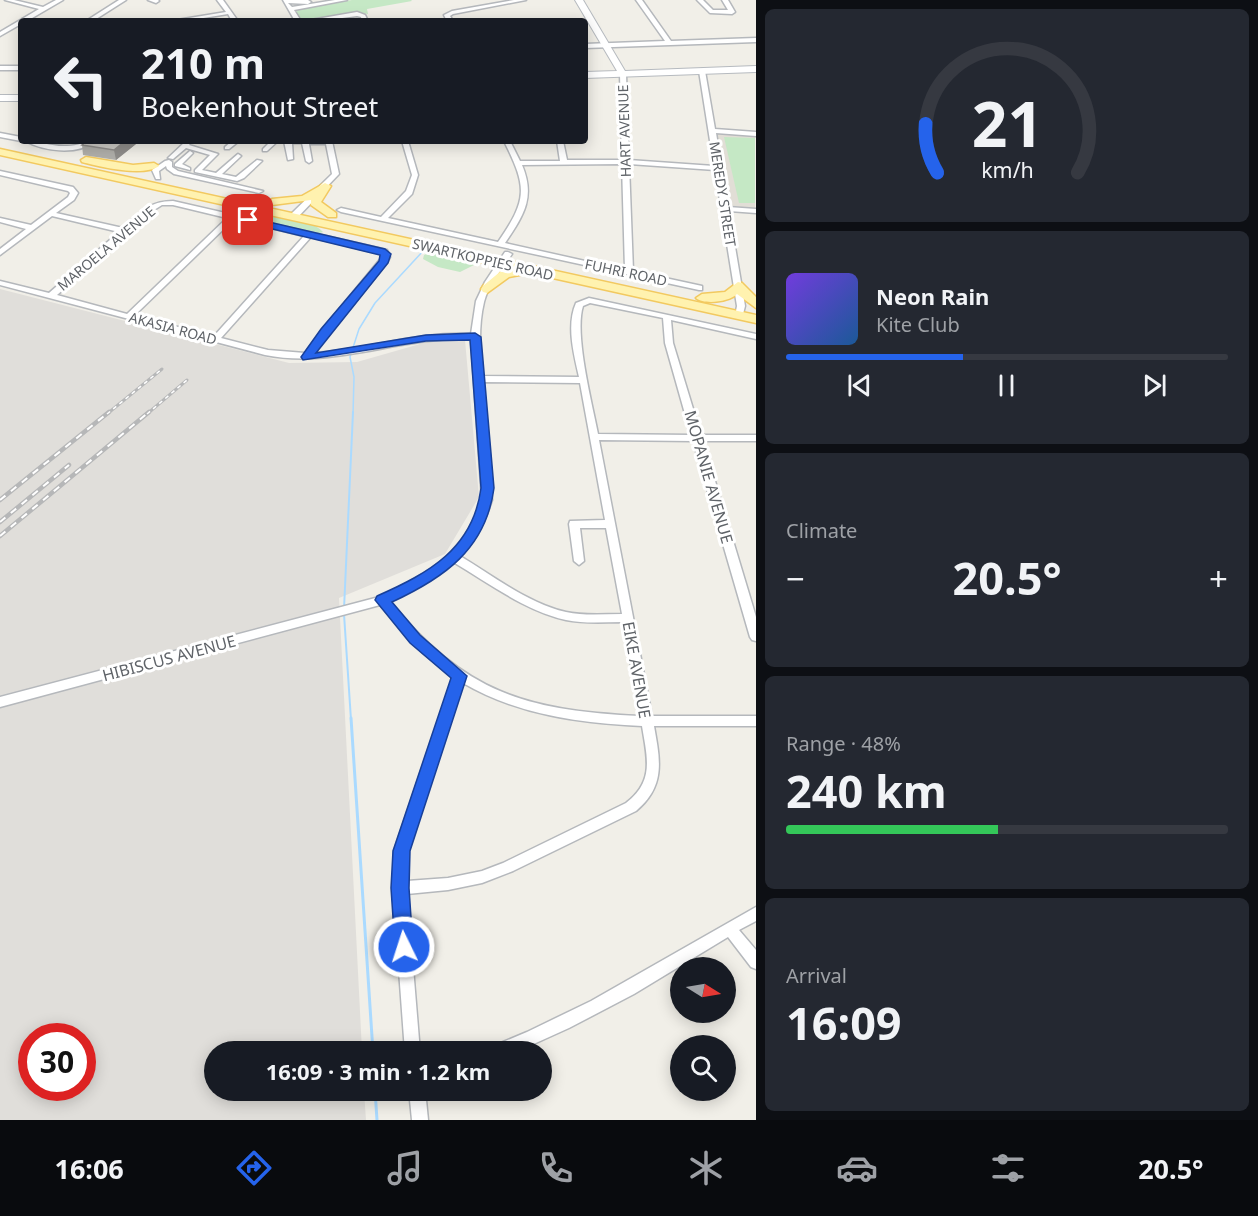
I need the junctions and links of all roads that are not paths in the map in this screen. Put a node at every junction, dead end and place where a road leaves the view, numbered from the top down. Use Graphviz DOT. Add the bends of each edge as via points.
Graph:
graph roads {
  1 [pos="8,0"];
  2 [pos="60,0"];
  3 [pos="123,0"];
  4 [pos="220,0"];
  5 [pos="323,0"];
  6 [pos="344,0"];
  7 [pos="523,0"];
  8 [pos="579,0"];
  9 [pos="639,0"];
  10 [pos="700,0"];
  11 [pos="725,0"];
  12 [pos="285,1"];
  13 [pos="44,9"];
  14 [pos="291,9"];
  15 [pos="227,13"];
  16 [pos="29,18"];
  17 [pos="94,18"];
  18 [pos="194,18"];
  19 [pos="232,18"];
  20 [pos="296,18"];
  21 [pos="329,18"];
  22 [pos="364,18"];
  23 [pos="449,18"];
  24 [pos="18,24"];
  25 [pos="2,32"];
  26 [pos="756,40"];
  27 [pos="669,43"];
  28 [pos="588,46"];
  29 [pos="606,46"];
  30 [pos="0,68"];
  31 [pos="18,68"];
  32 [pos="756,69"];
  33 [pos="702,71"];
  34 [pos="622,74"];
  35 [pos="588,75"];
  36 [pos="0,98"];
  37 [pos="18,98"];
  38 [pos="712,131"];
  39 [pos="756,134"];
  40 [pos="0,135"];
  41 [pos="18,139"];
  42 [pos="0,143"];
  43 [pos="39,144"];
  44 [pos="87,144"];
  45 [pos="188,144"];
  46 [pos="232,144"];
  47 [pos="272,144"];
  48 [pos="288,144"];
  49 [pos="306,144"];
  50 [pos="330,144"];
  51 [pos="406,144"];
  52 [pos="509,144"];
  53 [pos="561,144"];
  54 [pos="227,148"];
  55 [pos="265,150"];
  56 [pos="0,152"];
  57 [pos="73,153"];
  58 [pos="190,153"];
  59 [pos="238,156"];
  60 [pos="290,159"];
  61 [pos="260,161"];
  62 [pos="309,161"];
  63 [pos="564,162"];
  64 [pos="625,162"];
  65 [pos="519,163"];
  66 [pos="162,166"];
  67 [pos="718,168"];
  68 [pos="197,171"];
  69 [pos="0,173"];
  70 [pos="218,175"];
  71 [pos="322,188"];
  72 [pos="259,191"];
  73 [pos="199,195"];
  74 [pos="272,202"];
  75 [pos="726,209"];
  76 [pos="756,211"];
  77 [pos="297,212"];
  78 [pos="337,213"];
  79 [pos="51,214"];
  80 [pos="232,217"];
  81 [pos="383,219"];
  82 [pos="0,220"];
  83 [pos="32,228"];
  84 [pos="124,231"];
  85 [pos="309,235"];
  86 [pos="0,254"];
  87 [pos="464,254"];
  88 [pos="503,254"];
  89 [pos="541,272"];
  90 [pos="629,273"];
  91 [pos="0,283"];
  92 [pos="488,286"];
  93 [pos="738,287"];
  94 [pos="701,293"];
  95 [pos="51,296"];
  96 [pos="756,304"];
  97 [pos="756,309"];
  98 [pos="740,311"];
  99 [pos="129,316"];
  100 [pos="667,316"];
  101 [pos="756,319"];
  102 [pos="475,337"];
  103 [pos="756,337"];
  104 [pos="216,339"];
  105 [pos="307,357"];
  106 [pos="479,379"];
  107 [pos="583,380"];
  108 [pos="594,437"];
  109 [pos="697,437"];
  110 [pos="756,438"];
  111 [pos="610,524"];
  112 [pos="454,558"];
  113 [pos="579,561"];
  114 [pos="382,600"];
  115 [pos="627,618"];
  116 [pos="756,637"];
  117 [pos="459,676"];
  118 [pos="0,702"];
  119 [pos="646,720"];
  120 [pos="756,721"];
  121 [pos="400,888"];
  122 [pos="756,913"];
  123 [pos="729,928"];
  124 [pos="756,962"];
  125 [pos="412,1041"];
  126 [pos="527,1041"];
  127 [pos="418,1101"];
  128 [pos="420,1120"];
  1 -- 13 [label="street"];
  2 -- 13 [label="street"];
  3 -- 17 [label="street"];
  4 -- 15 [label="street"];
  5 -- 12 [label="street"];
  6 -- 14 [label="street"];
  7 -- 23 [label="street"];
  8 -- 29 [label="street, HART AVENUE"];
  9 -- 27 [label="street"];
  10 -- 11 [label="street" via="712,12 732,12"];
  12 -- 14 [label="street"];
  13 -- 16 [label="street"];
  14 -- 20 [label="street"];
  15 -- 18 [label="street"];
  15 -- 19 [label="street"];
  21 -- 22 [label="street" via="358,14"];
  24 -- 25 [label="street"];
  26 -- 27 [label="street"];
  27 -- 29 [label="street"];
  28 -- 29 [label="street"];
  29 -- 34 [label="street, HART AVENUE"];
  30 -- 31 [label="street"];
  32 -- 33 [label="street"];
  33 -- 34 [label="street"];
  33 -- 38 [label="street, MEREDY STREET"];
  34 -- 35 [label="street"];
  34 -- 64 [label="street, HART AVENUE"];
  36 -- 37 [label="street"];
  38 -- 39 [label="street"];
  38 -- 67 [label="street, MEREDY STREET"];
  40 -- 41 [label="street"];
  42 -- 57 [label="main road, SWARTKOPPIES ROAD"];
  43 -- 57 [label="street"];
  44 -- 57 [label="street"];
  45 -- 66 [label="street"];
  45 -- 68 [label="street" via="215,154"];
  46 -- 54 [label="street"];
  47 -- 55 [label="street"];
  48 -- 60 [label="street"];
  49 -- 62 [label="street"];
  50 -- 71 [label="street" via="337,173"];
  51 -- 81 [label="street" via="416,175 409,192"];
  52 -- 65 [label="street"];
  53 -- 63 [label="street"];
  56 -- 73 [label="main road, SWARTKOPPIES ROAD"];
  57 -- 66 [label="main road, SWARTKOPPIES ROAD"];
  58 -- 68 [label="street" via="177,165"];
  59 -- 70 [label="street"];
  61 -- 70 [label="street" via="240,178"];
  63 -- 64 [label="street"];
  63 -- 65 [label="street"];
  64 -- 67 [label="street"];
  64 -- 90 [label="street, HART AVENUE"];
  65 -- 88 [label="street" via="526,183 521,213"];
  66 -- 72 [label="street" via="187,176"];
  66 -- 73 [label="main road" via="156,182"];
  66 -- 74 [label="main road, SWARTKOPPIES ROAD"];
  67 -- 75 [label="street, MEREDY STREET"];
  68 -- 70 [label="street"];
  69 -- 79 [label="street" via="74,191"];
  71 -- 74 [label="main road" via="300,201"];
  71 -- 77 [label="street"];
  71 -- 78 [label="main road" via="315,203"];
  73 -- 77 [label="main road, SWARTKOPPIES ROAD"];
  74 -- 77 [label="main road, SWARTKOPPIES ROAD"];
  75 -- 76 [label="street"];
  75 -- 93 [label="street, MEREDY STREET"];
  77 -- 78 [label="main road, SWARTKOPPIES ROAD"];
  77 -- 87 [label="main road, SWARTKOPPIES ROAD"];
  78 -- 81 [label="street, FUHRI ROAD"];
  78 -- 88 [label="main road, SWARTKOPPIES ROAD"];
  79 -- 83 [label="street"];
  79 -- 84 [label="street"];
  80 -- 84 [label="street, MAROELA AVENUE" via="163,203"];
  80 -- 85 [label="street"];
  80 -- 99 [label="street"];
  81 -- 88 [label="street, FUHRI ROAD"];
  82 -- 83 [label="street"];
  83 -- 86 [label="street"];
  84 -- 95 [label="street, MAROELA AVENUE"];
  85 -- 104 [label="street"];
  85 -- 105 [label="street" via="381,251 386,256"];
  87 -- 88 [label="main road, SWARTKOPPIES ROAD"];
  87 -- 92 [label="main road" via="485,267"];
  88 -- 89 [label="main road, SWARTKOPPIES ROAD"];
  88 -- 90 [label="street, FUHRI ROAD"];
  88 -- 92 [label="street"];
  88 -- 94 [label="main road, SWARTKOPPIES ROAD"];
  89 -- 92 [label="main road" via="510,272"];
  89 -- 98 [label="main road, SWARTKOPPIES ROAD"];
  90 -- 94 [label="street, FUHRI ROAD"];
  91 -- 95 [label="street, AKASIA ROAD"];
  92 -- 102 [label="street" via="480,301"];
  93 -- 94 [label="main road" via="729,295"];
  93 -- 96 [label="main road"];
  93 -- 98 [label="street, MEREDY STREET"];
  94 -- 98 [label="main road, SWARTKOPPIES ROAD"];
  95 -- 99 [label="street, AKASIA ROAD"];
  97 -- 98 [label="main road, SWARTKOPPIES ROAD"];
  98 -- 101 [label="main road, SWARTKOPPIES ROAD"];
  99 -- 104 [label="street, AKASIA ROAD"];
  100 -- 103 [label="street"];
  100 -- 107 [label="street, EIKE AVENUE" via="585,301 578,308"];
  100 -- 109 [label="street, MOPANIE AVENUE" via="669,343"];
  102 -- 105 [label="street, AKASIA ROAD" via="426,338"];
  102 -- 106 [label="street"];
  104 -- 105 [label="street, AKASIA ROAD"];
  106 -- 107 [label="street"];
  106 -- 112 [label="street" via="487,500 480,521"];
  107 -- 108 [label="street, EIKE AVENUE"];
  108 -- 109 [label="street"];
  108 -- 111 [label="street, EIKE AVENUE"];
  109 -- 110 [label="street"];
  109 -- 116 [label="street, MOPANIE AVENUE"];
  111 -- 113 [label="street" via="574,524"];
  111 -- 115 [label="street, EIKE AVENUE"];
  112 -- 114 [label="street" via="421,581"];
  112 -- 115 [label="street" via="559,613"];
  114 -- 117 [label="street" via="415,639"];
  114 -- 118 [label="street, HIBISCUS AVENUE"];
  115 -- 119 [label="street, EIKE AVENUE"];
  117 -- 119 [label="street" via="510,702 536,710 576,717"];
  117 -- 121 [label="street" via="406,831"];
  119 -- 120 [label="street"];
  119 -- 121 [label="street, EIKE AVENUE" via="654,770 648,790 640,800 490,874 448,884"];
  121 -- 125 [label="street"];
  122 -- 123 [label="street"];
  123 -- 124 [label="street"];
  123 -- 126 [label="street" via="584,1014"];
  127 -- 128 [label="street"];
}
